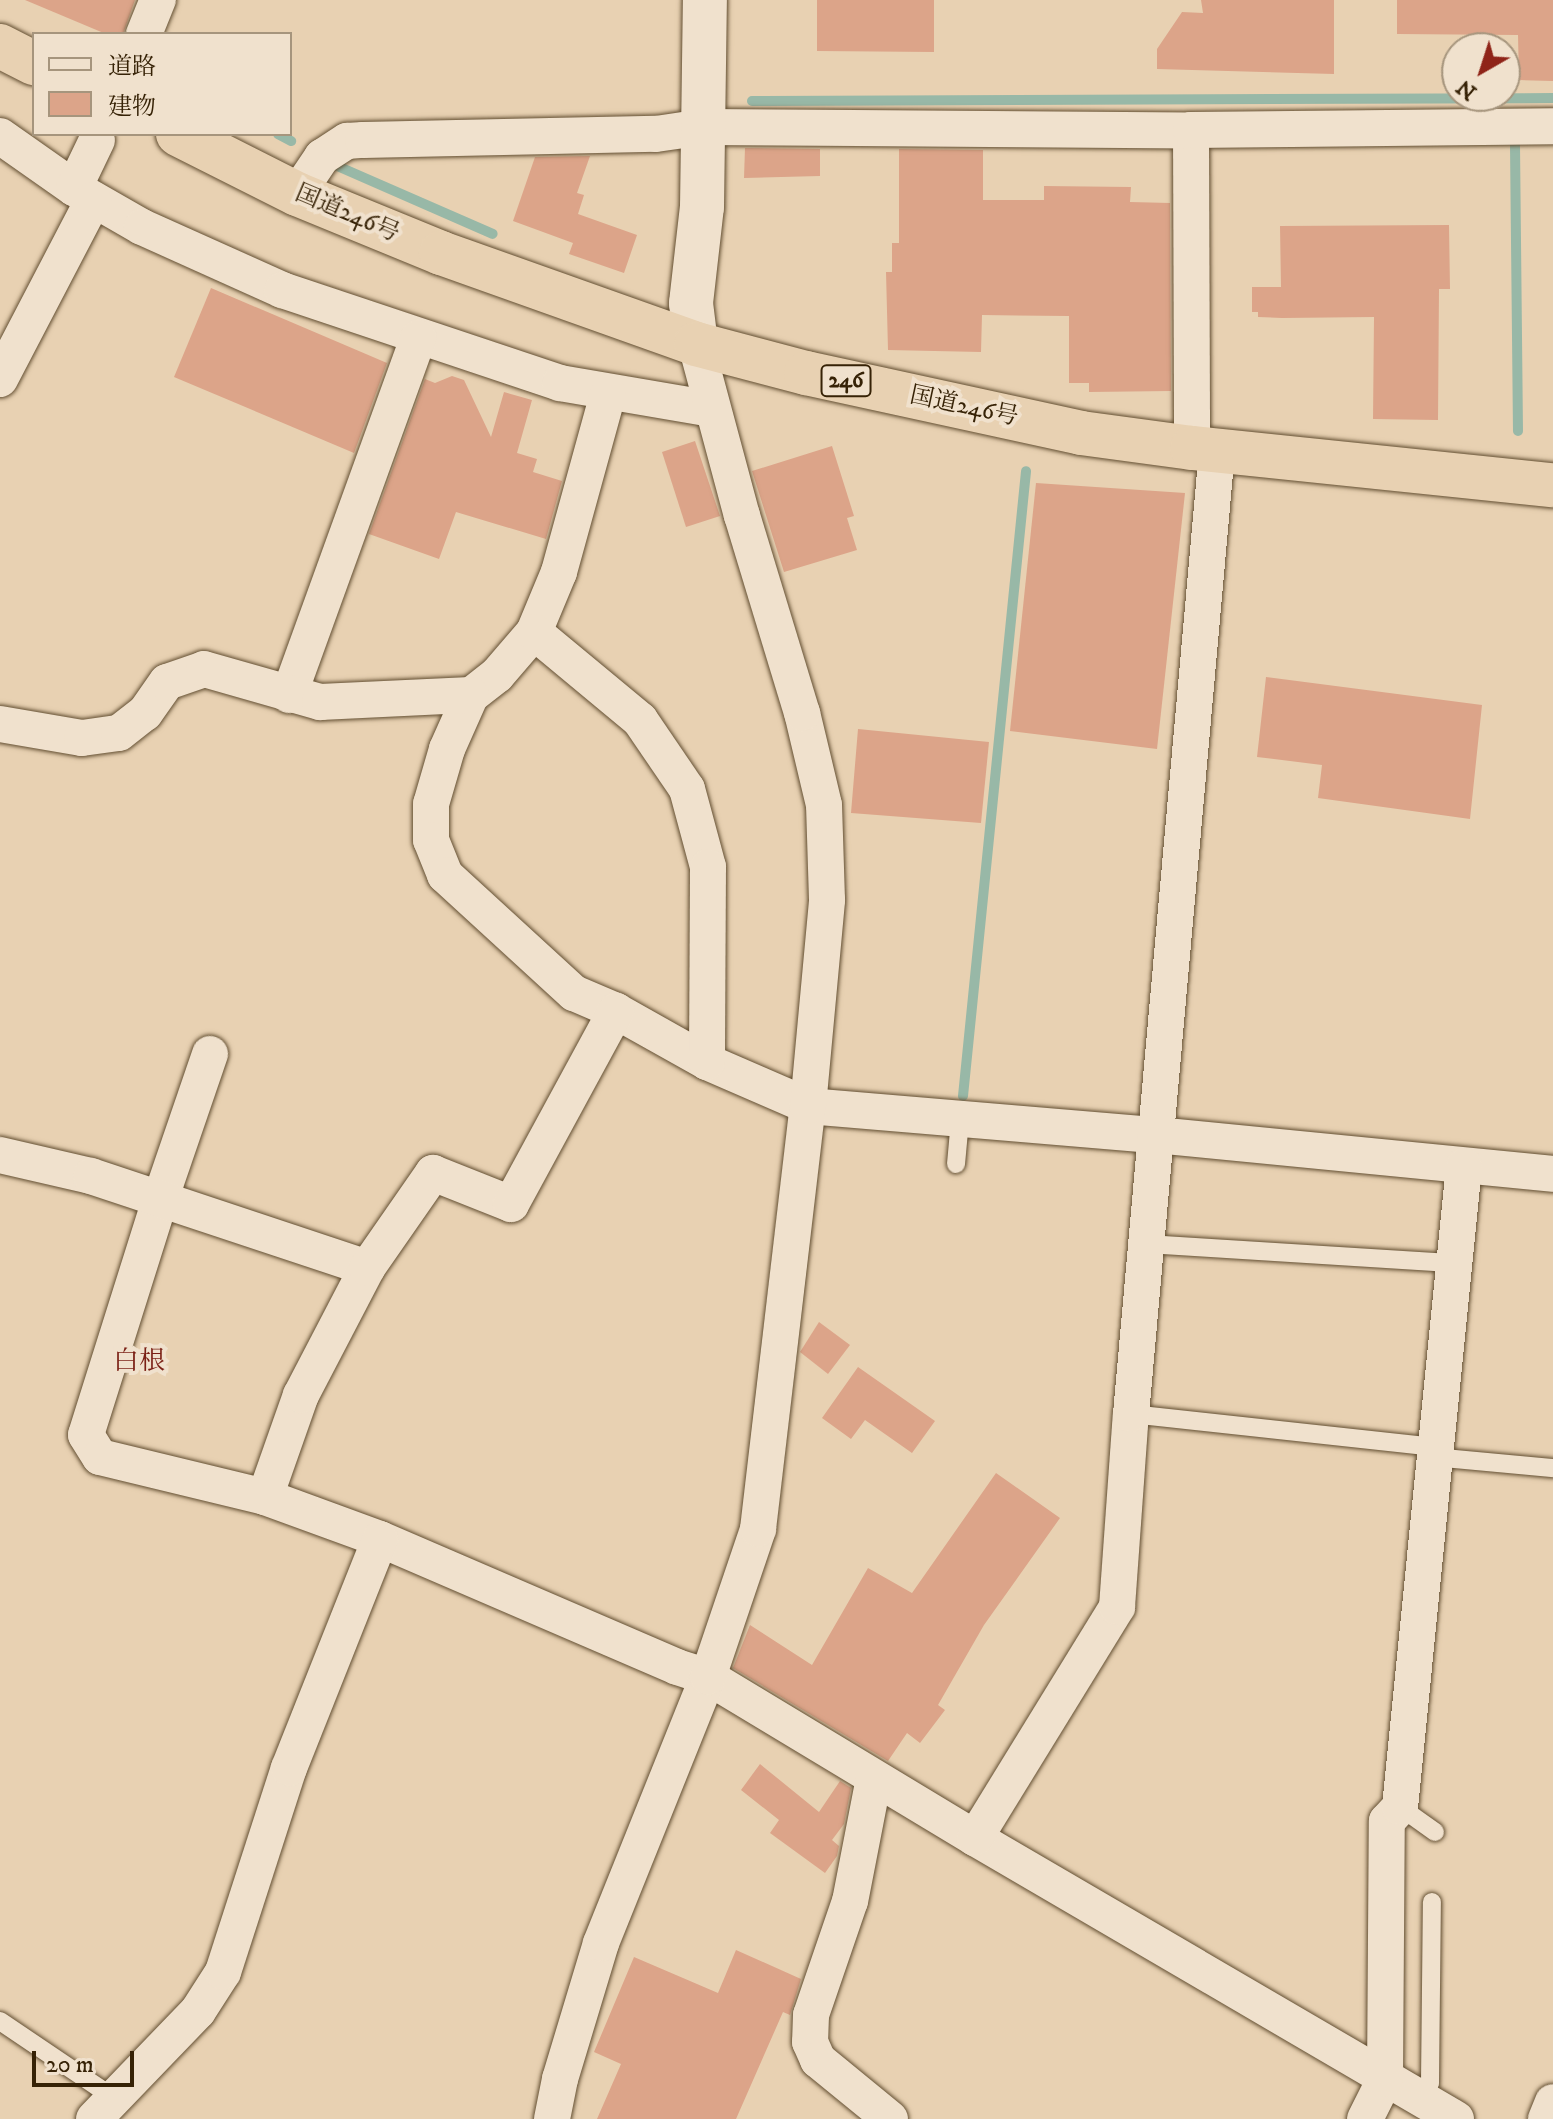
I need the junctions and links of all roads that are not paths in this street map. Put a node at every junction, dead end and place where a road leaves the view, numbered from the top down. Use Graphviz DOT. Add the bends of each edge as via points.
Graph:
graph roads {
  1 [pos="158,0"];
  2 [pos="705,0"];
  3 [pos="145,32"];
  4 [pos="0,46"];
  5 [pos="32,62"];
  6 [pos="1553,126"];
  7 [pos="704,127"];
  8 [pos="1191,130"];
  9 [pos="0,136"];
  10 [pos="182,136"];
  11 [pos="97,140"];
  12 [pos="83,194"];
  13 [pos="297,194"];
  14 [pos="418,338"];
  15 [pos="696,344"];
  16 [pos="0,379"];
  17 [pos="608,394"];
  18 [pos="712,409"];
  19 [pos="1204,450"];
  20 [pos="1553,485"];
  21 [pos="534,632"];
  22 [pos="289,695"];
  23 [pos="471,695"];
  24 [pos="0,724"];
  25 [pos="616,1011"];
  26 [pos="210,1054"];
  27 [pos="707,1062"];
  28 [pos="808,1106"];
  29 [pos="960,1120"];
  30 [pos="1156,1135"];
  31 [pos="0,1155"];
  32 [pos="956,1164"];
  33 [pos="1464,1166"];
  34 [pos="1553,1174"];
  35 [pos="160,1200"];
  36 [pos="1148,1244"];
  37 [pos="1453,1263"];
  38 [pos="367,1268"];
  39 [pos="1131,1414"];
  40 [pos="1434,1452"];
  41 [pos="1553,1468"];
  42 [pos="265,1497"];
  43 [pos="380,1539"];
  44 [pos="708,1677"];
  45 [pos="874,1778"];
  46 [pos="1400,1807"];
  47 [pos="1435,1832"];
  48 [pos="975,1838"];
  49 [pos="1432,1902"];
  50 [pos="0,2021"];
  51 [pos="1385,2079"];
  52 [pos="1424,2101"];
  53 [pos="1553,2102"];
  54 [pos="104,2108"];
  55 [pos="552,2119"];
  56 [pos="890,2119"];
  57 [pos="1365,2119"];
  58 [pos="1456,2119"];
  59 [pos="1546,2119"];
  1 -- 3 [label="street"];
  2 -- 7 [label="street"];
  4 -- 5 [label="highway"];
  6 -- 8 [label="street"];
  7 -- 8 [label="street"];
  7 -- 13 [label="street" via="656,134 347,141 314,165"];
  7 -- 15 [label="street" via="691,303"];
  8 -- 19 [label="street"];
  9 -- 12 [label="street"];
  10 -- 13 [label="highway, 国道246号 / 246"];
  11 -- 12 [label="street"];
  12 -- 14 [label="street" via="142,227 282,290"];
  12 -- 16 [label="street"];
  13 -- 15 [label="highway, 国道246号 / 246" via="441,253"];
  14 -- 17 [label="street"];
  14 -- 22 [label="street"];
  15 -- 18 [label="street"];
  15 -- 19 [label="highway, 国道246号 / 246" via="1066,430"];
  17 -- 18 [label="street"];
  17 -- 21 [label="street" via="559,572"];
  18 -- 28 [label="street" via="824,805 827,900"];
  19 -- 20 [label="highway, 国道246号 / 246"];
  19 -- 30 [label="street"];
  21 -- 23 [label="street" via="497,675"];
  21 -- 27 [label="street" via="640,720 687,789 708,867"];
  22 -- 23 [label="street" via="320,702"];
  22 -- 24 [label="street" via="204,669 167,682 145,713 119,733 82,738"];
  23 -- 25 [label="street" via="431,804 431,840 445,875 574,993"];
  25 -- 27 [label="street"];
  25 -- 38 [label="street" via="511,1204 433,1173"];
  26 -- 35 [label="street"];
  27 -- 28 [label="street"];
  28 -- 29 [label="street"];
  28 -- 44 [label="street" via="758,1529"];
  29 -- 30 [label="street"];
  29 -- 32 [label="lane"];
  30 -- 33 [label="street"];
  30 -- 36 [label="street"];
  31 -- 35 [label="street" via="91,1176"];
  33 -- 34 [label="street"];
  33 -- 37 [label="street"];
  35 -- 38 [label="street"];
  35 -- 42 [label="street" via="86,1435 100,1457"];
  36 -- 37 [label="lane"];
  36 -- 39 [label="street"];
  37 -- 40 [label="street"];
  38 -- 42 [label="street" via="301,1395"];
  39 -- 40 [label="lane"];
  39 -- 48 [label="street" via="1117,1607"];
  40 -- 41 [label="lane"];
  40 -- 46 [label="street"];
  42 -- 43 [label="street"];
  43 -- 44 [label="street"];
  43 -- 54 [label="street" via="289,1768 223,1972 198,2011"];
  44 -- 45 [label="street"];
  44 -- 55 [label="street" via="601,1943"];
  45 -- 48 [label="street"];
  45 -- 56 [label="street" via="850,1901 811,2015 810,2042 818,2060"];
  46 -- 47 [label="lane"];
  46 -- 51 [label="street" via="1387,1821"];
  48 -- 51 [label="street"];
  49 -- 52 [label="lane" via="1430,2083"];
  50 -- 54 [label="lane"];
  51 -- 52 [label="street"];
  51 -- 57 [label="street"];
  52 -- 58 [label="street"];
  53 -- 59 [label="street"];
}
